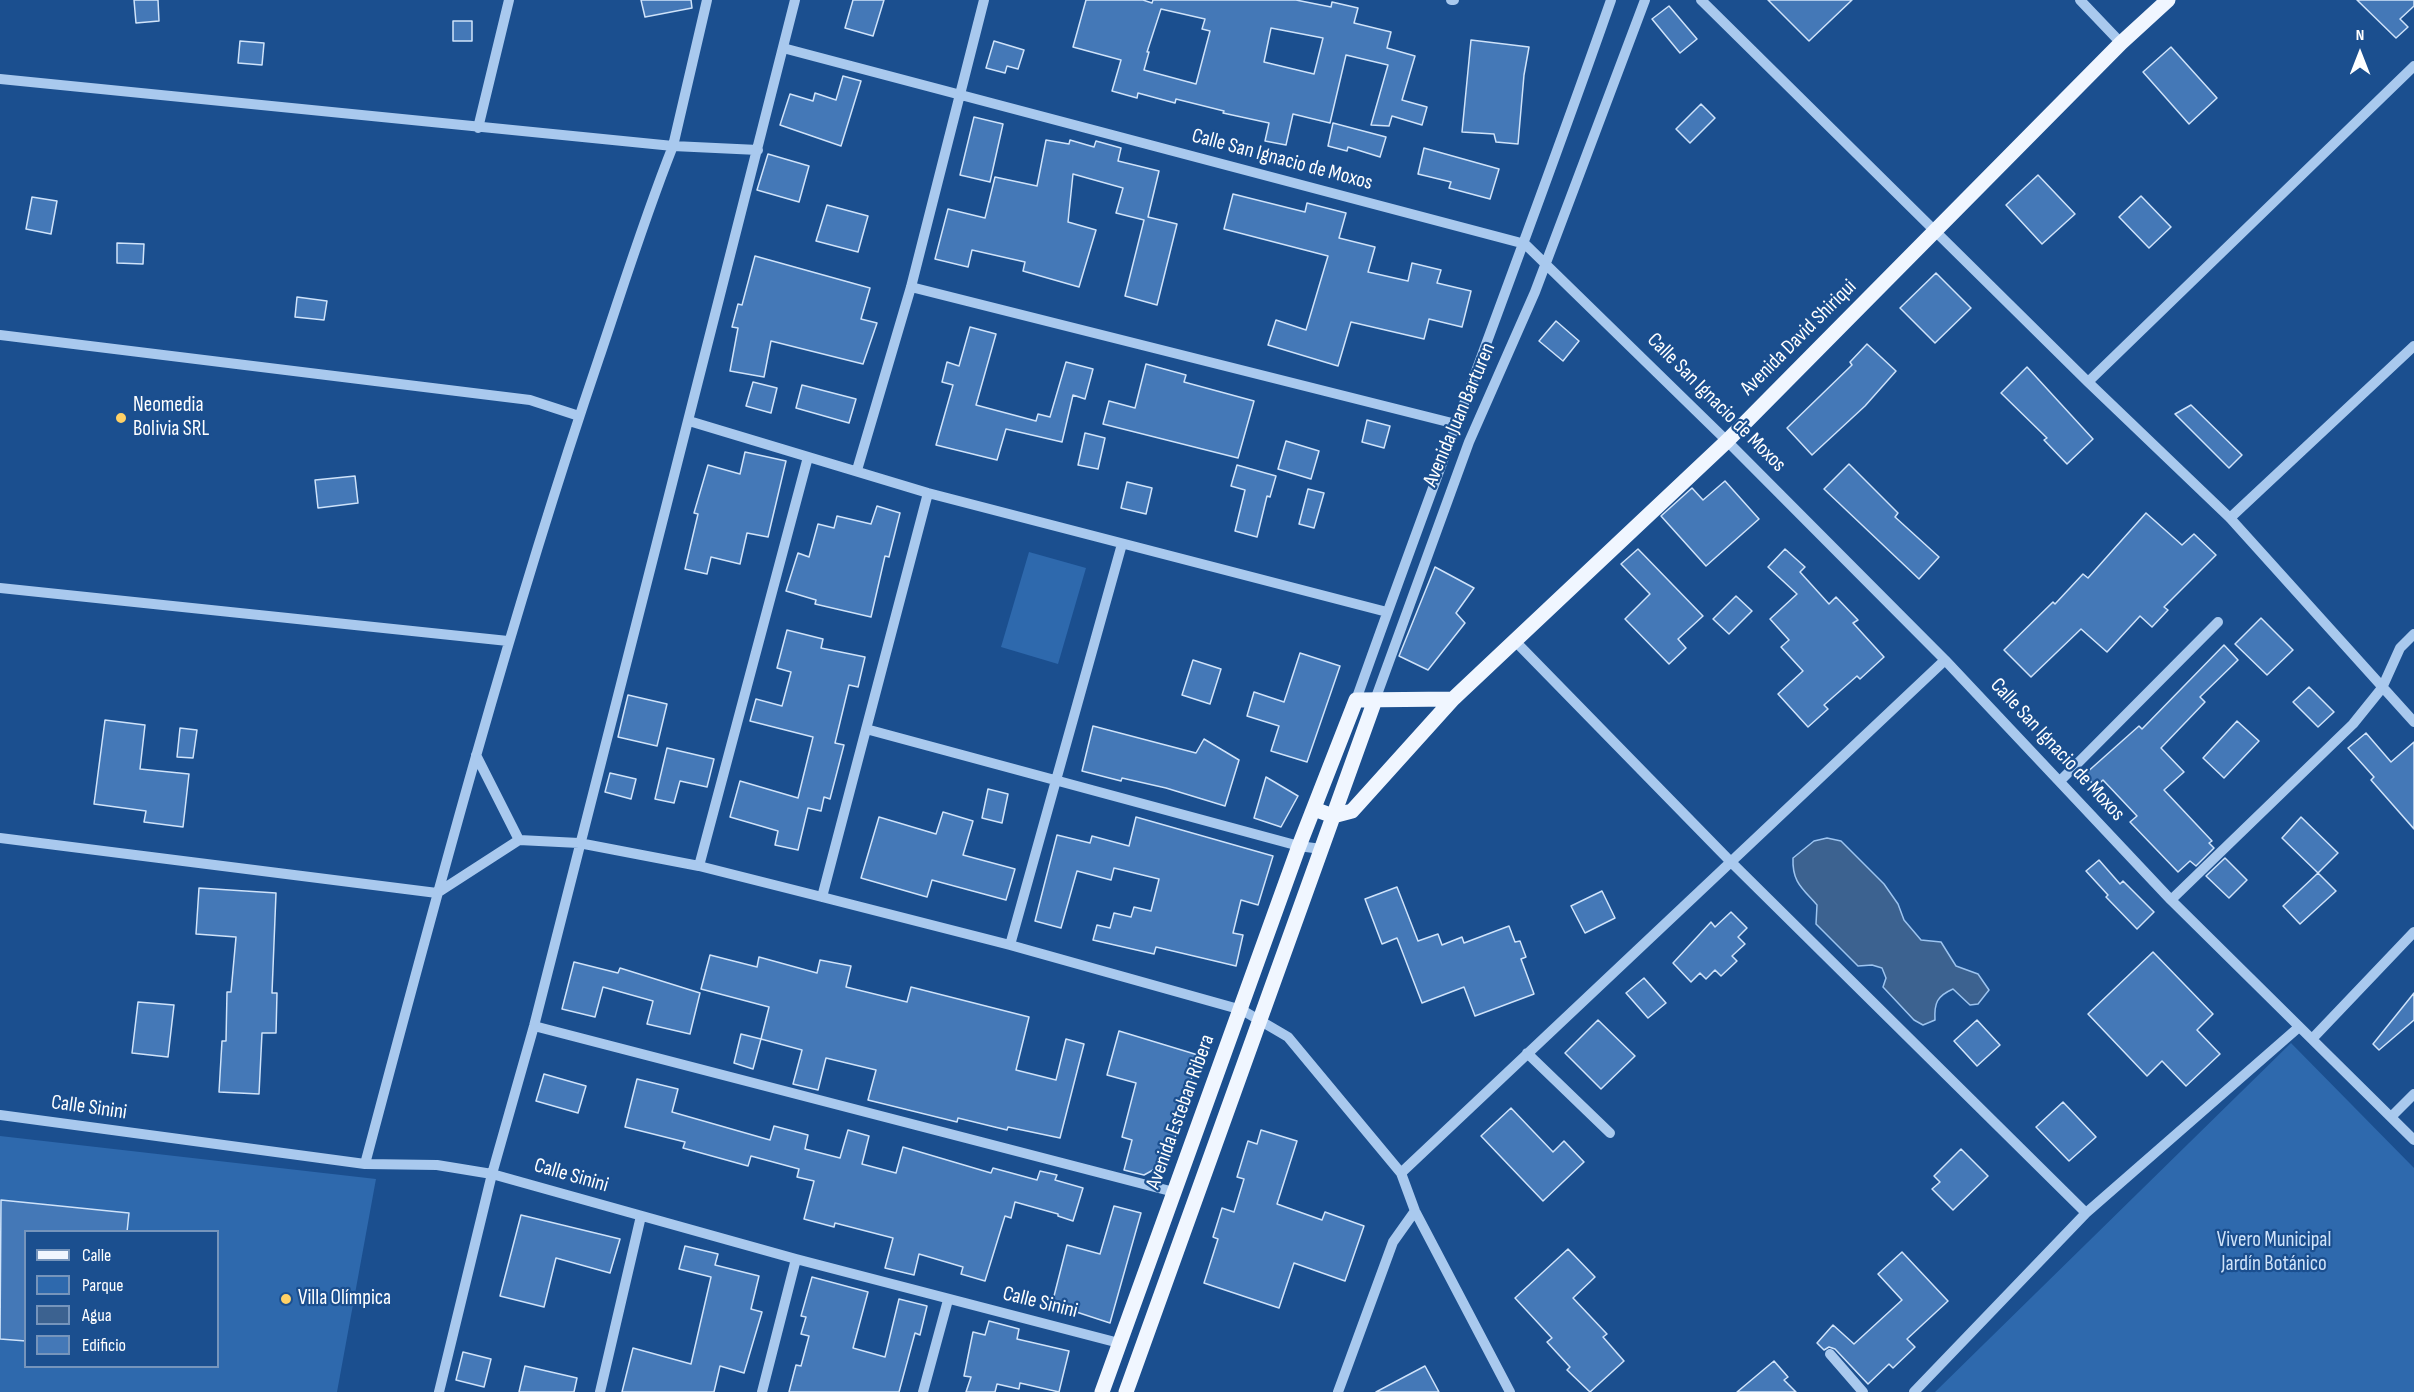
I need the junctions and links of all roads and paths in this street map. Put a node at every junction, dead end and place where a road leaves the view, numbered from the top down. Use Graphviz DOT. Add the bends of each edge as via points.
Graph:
graph roads {
  1 [pos="509,0"];
  2 [pos="707,0"];
  3 [pos="795,0"];
  4 [pos="984,0"];
  5 [pos="1611,0"];
  6 [pos="1645,0"];
  7 [pos="1701,0"];
  8 [pos="2080,0"];
  9 [pos="2168,0"];
  10 [pos="2121,43"];
  11 [pos="783,48"];
  12 [pos="2414,66"];
  13 [pos="0,79"];
  14 [pos="960,96"];
  15 [pos="478,128"];
  16 [pos="673,146"];
  17 [pos="758,150"];
  18 [pos="1936,230"];
  19 [pos="1525,244"];
  20 [pos="1546,264"];
  21 [pos="911,287"];
  22 [pos="0,335"];
  23 [pos="2414,346"];
  24 [pos="2088,382"];
  25 [pos="579,416"];
  26 [pos="689,422"];
  27 [pos="1456,424"];
  28 [pos="1727,441"];
  29 [pos="808,457"];
  30 [pos="857,470"];
  31 [pos="928,493"];
  32 [pos="2230,518"];
  33 [pos="1122,544"];
  34 [pos="0,588"];
  35 [pos="1387,612"];
  36 [pos="2218,622"];
  37 [pos="2414,634"];
  38 [pos="1514,640"];
  39 [pos="508,641"];
  40 [pos="1945,660"];
  41 [pos="2382,688"];
  42 [pos="1454,699"];
  43 [pos="1356,700"];
  44 [pos="1375,700"];
  45 [pos="2414,722"];
  46 [pos="866,729"];
  47 [pos="476,755"];
  48 [pos="1057,779"];
  49 [pos="2060,781"];
  50 [pos="1314,809"];
  51 [pos="1334,816"];
  52 [pos="0,838"];
  53 [pos="519,840"];
  54 [pos="579,843"];
  55 [pos="1299,846"];
  56 [pos="1321,849"];
  57 [pos="1730,861"];
  58 [pos="699,866"];
  59 [pos="437,893"];
  60 [pos="822,897"];
  61 [pos="2171,900"];
  62 [pos="2414,932"];
  63 [pos="1010,945"];
  64 [pos="1242,1010"];
  65 [pos="1259,1020"];
  66 [pos="534,1026"];
  67 [pos="2299,1027"];
  68 [pos="2312,1039"];
  69 [pos="1527,1053"];
  70 [pos="2414,1094"];
  71 [pos="0,1115"];
  72 [pos="2391,1117"];
  73 [pos="1610,1133"];
  74 [pos="2414,1140"];
  75 [pos="365,1164"];
  76 [pos="1401,1173"];
  77 [pos="492,1174"];
  78 [pos="1174,1192"];
  79 [pos="1415,1211"];
  80 [pos="2086,1213"];
  81 [pos="640,1216"];
  82 [pos="796,1259"];
  83 [pos="948,1300"];
  84 [pos="1119,1343"];
  85 [pos="1830,1354"];
  86 [pos="439,1392"];
  87 [pos="600,1392"];
  88 [pos="762,1392"];
  89 [pos="923,1392"];
  90 [pos="1102,1392"];
  91 [pos="1125,1392"];
  92 [pos="1338,1392"];
  93 [pos="1510,1392"];
  94 [pos="1863,1392"];
  95 [pos="1914,1392"];
  1 -- 15 [label="street"];
  2 -- 16 [label="street"];
  3 -- 11 [label="street"];
  4 -- 14 [label="street"];
  5 -- 19 [label="street, Avenida Juan Barturen"];
  6 -- 20 [label="street, Avenida Juan Barturen"];
  7 -- 18 [label="street"];
  8 -- 10 [label="street"];
  9 -- 10 [label="main road, Avenida David Shiriqui"];
  10 -- 18 [label="main road, Avenida David Shiriqui"];
  11 -- 14 [label="street, Calle San Ignacio de Moxos"];
  11 -- 17 [label="street"];
  12 -- 24 [label="street"];
  13 -- 15 [label="street"];
  14 -- 19 [label="street, Calle San Ignacio de Moxos"];
  14 -- 21 [label="street"];
  15 -- 16 [label="street"];
  16 -- 17 [label="street"];
  16 -- 25 [label="street"];
  17 -- 26 [label="street"];
  18 -- 24 [label="street"];
  18 -- 28 [label="main road, Avenida David Shiriqui"];
  19 -- 20 [label="street, Calle San Ignacio de Moxos"];
  19 -- 27 [label="street, Avenida Juan Barturen"];
  20 -- 28 [label="street, Calle San Ignacio de Moxos"];
  20 -- 44 [label="street, Avenida Juan Barturen" via="1469,442"];
  21 -- 27 [label="street"];
  21 -- 30 [label="street"];
  22 -- 25 [label="street" via="530,400"];
  23 -- 32 [label="street"];
  24 -- 32 [label="street"];
  25 -- 39 [label="street"];
  26 -- 29 [label="street"];
  26 -- 54 [label="street"];
  27 -- 35 [label="street, Avenida Juan Barturen"];
  28 -- 38 [label="main road, Avenida David Shiriqui"];
  28 -- 40 [label="street, Calle San Ignacio de Moxos"];
  29 -- 30 [label="street"];
  29 -- 58 [label="street"];
  30 -- 31 [label="street"];
  31 -- 33 [label="street"];
  31 -- 46 [label="street"];
  32 -- 41 [label="street"];
  33 -- 35 [label="street"];
  33 -- 48 [label="street"];
  34 -- 39 [label="street"];
  35 -- 43 [label="street, Avenida Juan Barturen"];
  36 -- 49 [label="street"];
  37 -- 41 [label="street" via="2400,648"];
  38 -- 42 [label="main road, Avenida David Shiriqui"];
  38 -- 57 [label="street"];
  39 -- 47 [label="street"];
  40 -- 49 [label="street, Calle San Ignacio de Moxos"];
  40 -- 57 [label="street"];
  41 -- 45 [label="street"];
  41 -- 61 [label="street" via="2353,724"];
  42 -- 44 [label="main road"];
  42 -- 51 [label="main road, Avenida David Shiriqui" via="1352,811"];
  43 -- 44 [label="main road"];
  43 -- 50 [label="main road, Avenida Juan Barturen"];
  44 -- 51 [label="main road, Avenida Juan Barturen"];
  46 -- 48 [label="street"];
  46 -- 60 [label="street"];
  47 -- 53 [label="street"];
  47 -- 59 [label="street"];
  48 -- 55 [label="street"];
  48 -- 63 [label="street"];
  49 -- 61 [label="street, Calle San Ignacio de Moxos"];
  50 -- 51 [label="main road"];
  50 -- 55 [label="main road, Avenida Juan Barturen"];
  51 -- 56 [label="main road, Avenida Juan Barturen"];
  52 -- 59 [label="street"];
  53 -- 54 [label="street"];
  53 -- 59 [label="street"];
  54 -- 58 [label="street"];
  54 -- 66 [label="street"];
  55 -- 56 [label="street"];
  55 -- 64 [label="main road, Avenida Esteban Ribera"];
  56 -- 65 [label="main road, Avenida Esteban Ribera"];
  57 -- 69 [label="street"];
  57 -- 80 [label="street"];
  58 -- 60 [label="street"];
  59 -- 75 [label="street"];
  60 -- 63 [label="street"];
  61 -- 67 [label="street, Calle San Ignacio de Moxos"];
  62 -- 68 [label="street"];
  63 -- 64 [label="street"];
  64 -- 65 [label="street"];
  64 -- 78 [label="main road, Avenida Esteban Ribera"];
  65 -- 76 [label="street" via="1288,1037"];
  65 -- 91 [label="main road, Avenida Esteban Ribera"];
  66 -- 77 [label="street"];
  66 -- 78 [label="street"];
  67 -- 68 [label="street, Calle San Ignacio de Moxos"];
  67 -- 80 [label="street"];
  68 -- 72 [label="street, Calle San Ignacio de Moxos"];
  69 -- 73 [label="street"];
  69 -- 76 [label="street"];
  70 -- 72 [label="street"];
  71 -- 75 [label="street, Calle Sinini"];
  72 -- 74 [label="street, Calle San Ignacio de Moxos"];
  75 -- 77 [label="street, Calle Sinini" via="437,1164"];
  76 -- 79 [label="street"];
  77 -- 81 [label="street, Calle Sinini"];
  77 -- 86 [label="street"];
  78 -- 84 [label="main road, Avenida Esteban Ribera"];
  79 -- 92 [label="street" via="1393,1242"];
  79 -- 93 [label="street"];
  80 -- 95 [label="street"];
  81 -- 82 [label="street, Calle Sinini"];
  81 -- 87 [label="street"];
  82 -- 83 [label="street, Calle Sinini"];
  82 -- 88 [label="street"];
  83 -- 84 [label="street, Calle Sinini"];
  83 -- 89 [label="street"];
  84 -- 90 [label="main road, Avenida Esteban Ribera"];
  85 -- 94 [label="street"];
}
